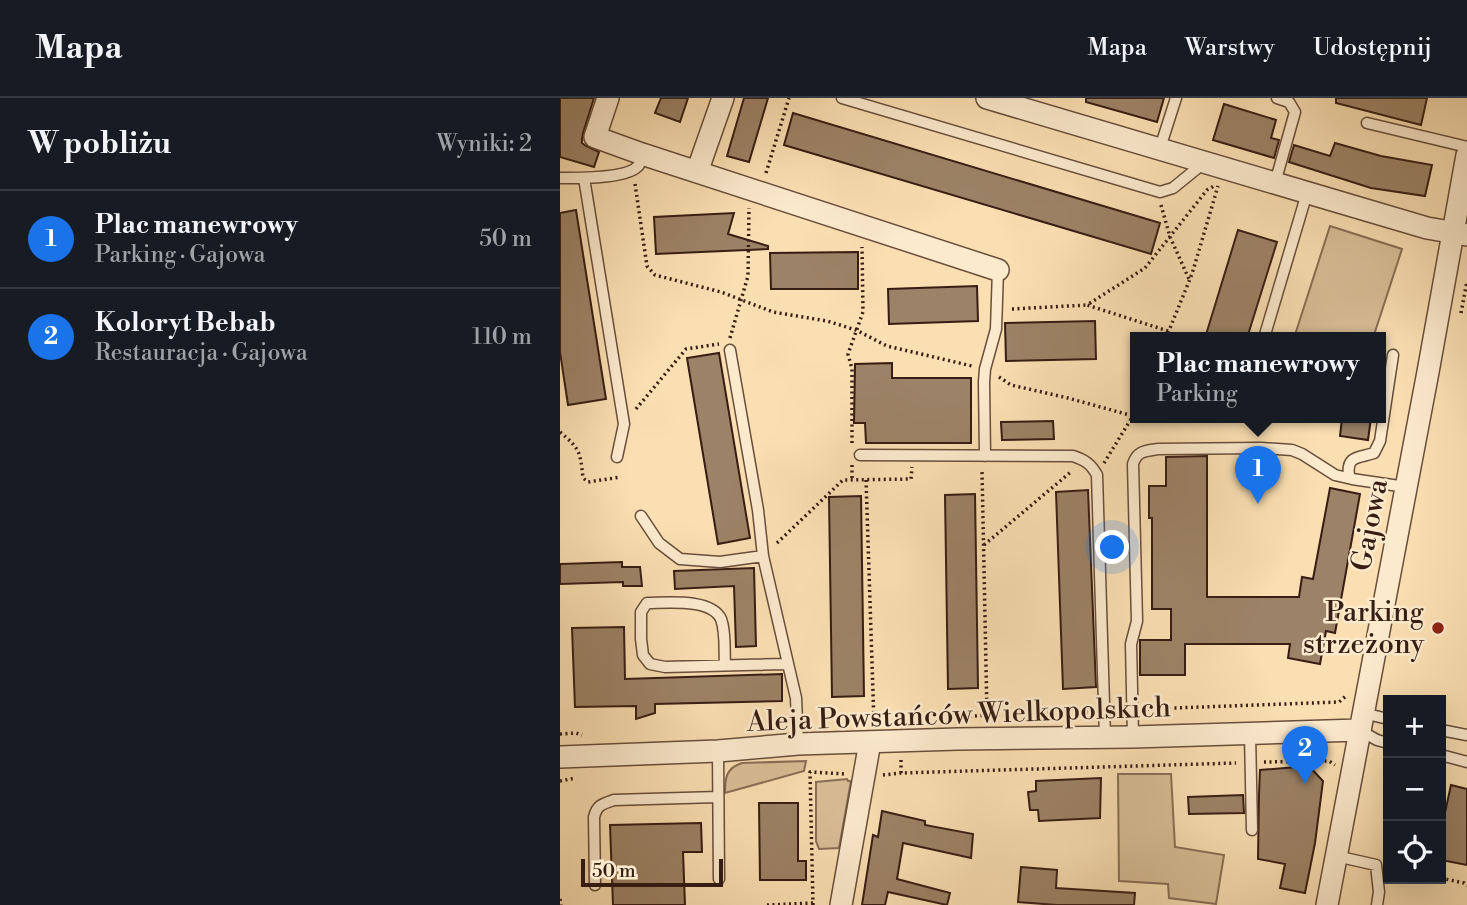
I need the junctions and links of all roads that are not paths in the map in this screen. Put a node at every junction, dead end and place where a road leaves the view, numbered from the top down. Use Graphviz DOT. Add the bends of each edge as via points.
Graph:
graph roads {
  1 [pos="608,98"];
  2 [pos="723,98"];
  3 [pos="842,98"];
  4 [pos="987,98"];
  5 [pos="1176,98"];
  6 [pos="1277,98"];
  7 [pos="1367,123"];
  8 [pos="1160,148"];
  9 [pos="1467,148"];
  10 [pos="642,154"];
  11 [pos="1467,155"];
  12 [pos="1205,162"];
  13 [pos="697,172"];
  14 [pos="560,178"];
  15 [pos="584,178"];
  16 [pos="1275,183"];
  17 [pos="1307,193"];
  18 [pos="1460,234"];
  19 [pos="998,270"];
  20 [pos="1266,332"];
  21 [pos="730,350"];
  22 [pos="1393,355"];
  23 [pos="1386,401"];
  24 [pos="1383,423"];
  25 [pos="860,456"];
  26 [pos="985,456"];
  27 [pos="617,457"];
  28 [pos="1352,479"];
  29 [pos="1406,487"];
  30 [pos="641,516"];
  31 [pos="763,556"];
  32 [pos="725,664"];
  33 [pos="786,664"];
  34 [pos="1383,719"];
  35 [pos="1361,721"];
  36 [pos="1446,731"];
  37 [pos="872,733"];
  38 [pos="1250,734"];
  39 [pos="1467,734"];
  40 [pos="1105,737"];
  41 [pos="1133,737"];
  42 [pos="1383,742"];
  43 [pos="798,744"];
  44 [pos="718,751"];
  45 [pos="1446,756"];
  46 [pos="560,757"];
  47 [pos="1467,762"];
  48 [pos="718,797"];
  49 [pos="1252,830"];
  50 [pos="1336,856"];
  51 [pos="719,879"];
  52 [pos="595,885"];
  53 [pos="841,905"];
  54 [pos="1327,905"];
  55 [pos="1377,905"];
  1 -- 10 [label="street" via="595,137"];
  2 -- 13 [label="street"];
  3 -- 12 [label="lane" via="1160,192 1173,188"];
  4 -- 8 [label="street"];
  5 -- 8 [label="lane"];
  6 -- 16 [label="lane" via="1289,102 1295,112"];
  7 -- 9 [label="lane"];
  8 -- 12 [label="street"];
  10 -- 13 [label="street"];
  10 -- 15 [label="lane" via="638,166 628,173"];
  11 -- 18 [label="street, Gajowa"];
  12 -- 16 [label="street"];
  13 -- 19 [label="street" via="755,200"];
  14 -- 15 [label="lane"];
  15 -- 27 [label="lane" via="624,425"];
  16 -- 17 [label="street"];
  17 -- 18 [label="street"];
  17 -- 20 [label="lane"];
  18 -- 29 [label="street, Gajowa"];
  19 -- 26 [label="lane" via="996,329 985,369"];
  21 -- 31 [label="lane"];
  22 -- 23 [label="lane"];
  24 -- 28 [label="lane" via="1374,453 1351,460"];
  25 -- 26 [label="lane"];
  26 -- 40 [label="lane" via="1073,456 1092,465 1097,475"];
  28 -- 29 [label="lane"];
  28 -- 41 [label="lane" via="1335,475 1292,450 1158,449 1135,456"];
  29 -- 35 [label="street, Gajowa"];
  30 -- 31 [label="lane" via="659,543 680,559 720,562"];
  31 -- 33 [label="lane"];
  32 -- 32 [label="lane" via="650,664 643,655 641,612 647,603 705,605 716,611 722,621"];
  32 -- 33 [label="lane"];
  33 -- 43 [label="lane" via="796,698"];
  34 -- 35 [label="lane"];
  35 -- 38 [label="street, Aleja Powstańców Wielkopolskich"];
  35 -- 42 [label="lane"];
  35 -- 50 [label="street, Gajowa"];
  36 -- 39 [label="lane"];
  37 -- 40 [label="street, Aleja Powstańców Wielkopolskich"];
  37 -- 43 [label="street, Aleja Powstańców Wielkopolskich"];
  37 -- 53 [label="street"];
  38 -- 41 [label="street, Aleja Powstańców Wielkopolskich"];
  38 -- 49 [label="lane"];
  40 -- 41 [label="street, Aleja Powstańców Wielkopolskich"];
  43 -- 44 [label="street, Aleja Powstańców Wielkopolskich"];
  44 -- 46 [label="street, Aleja Powstańców Wielkopolskich"];
  44 -- 48 [label="lane"];
  45 -- 47 [label="lane"];
  48 -- 51 [label="lane"];
  48 -- 52 [label="lane" via="603,803 594,817"];
  50 -- 54 [label="street, Gajowa"];
  50 -- 55 [label="lane" via="1376,865"];
}
